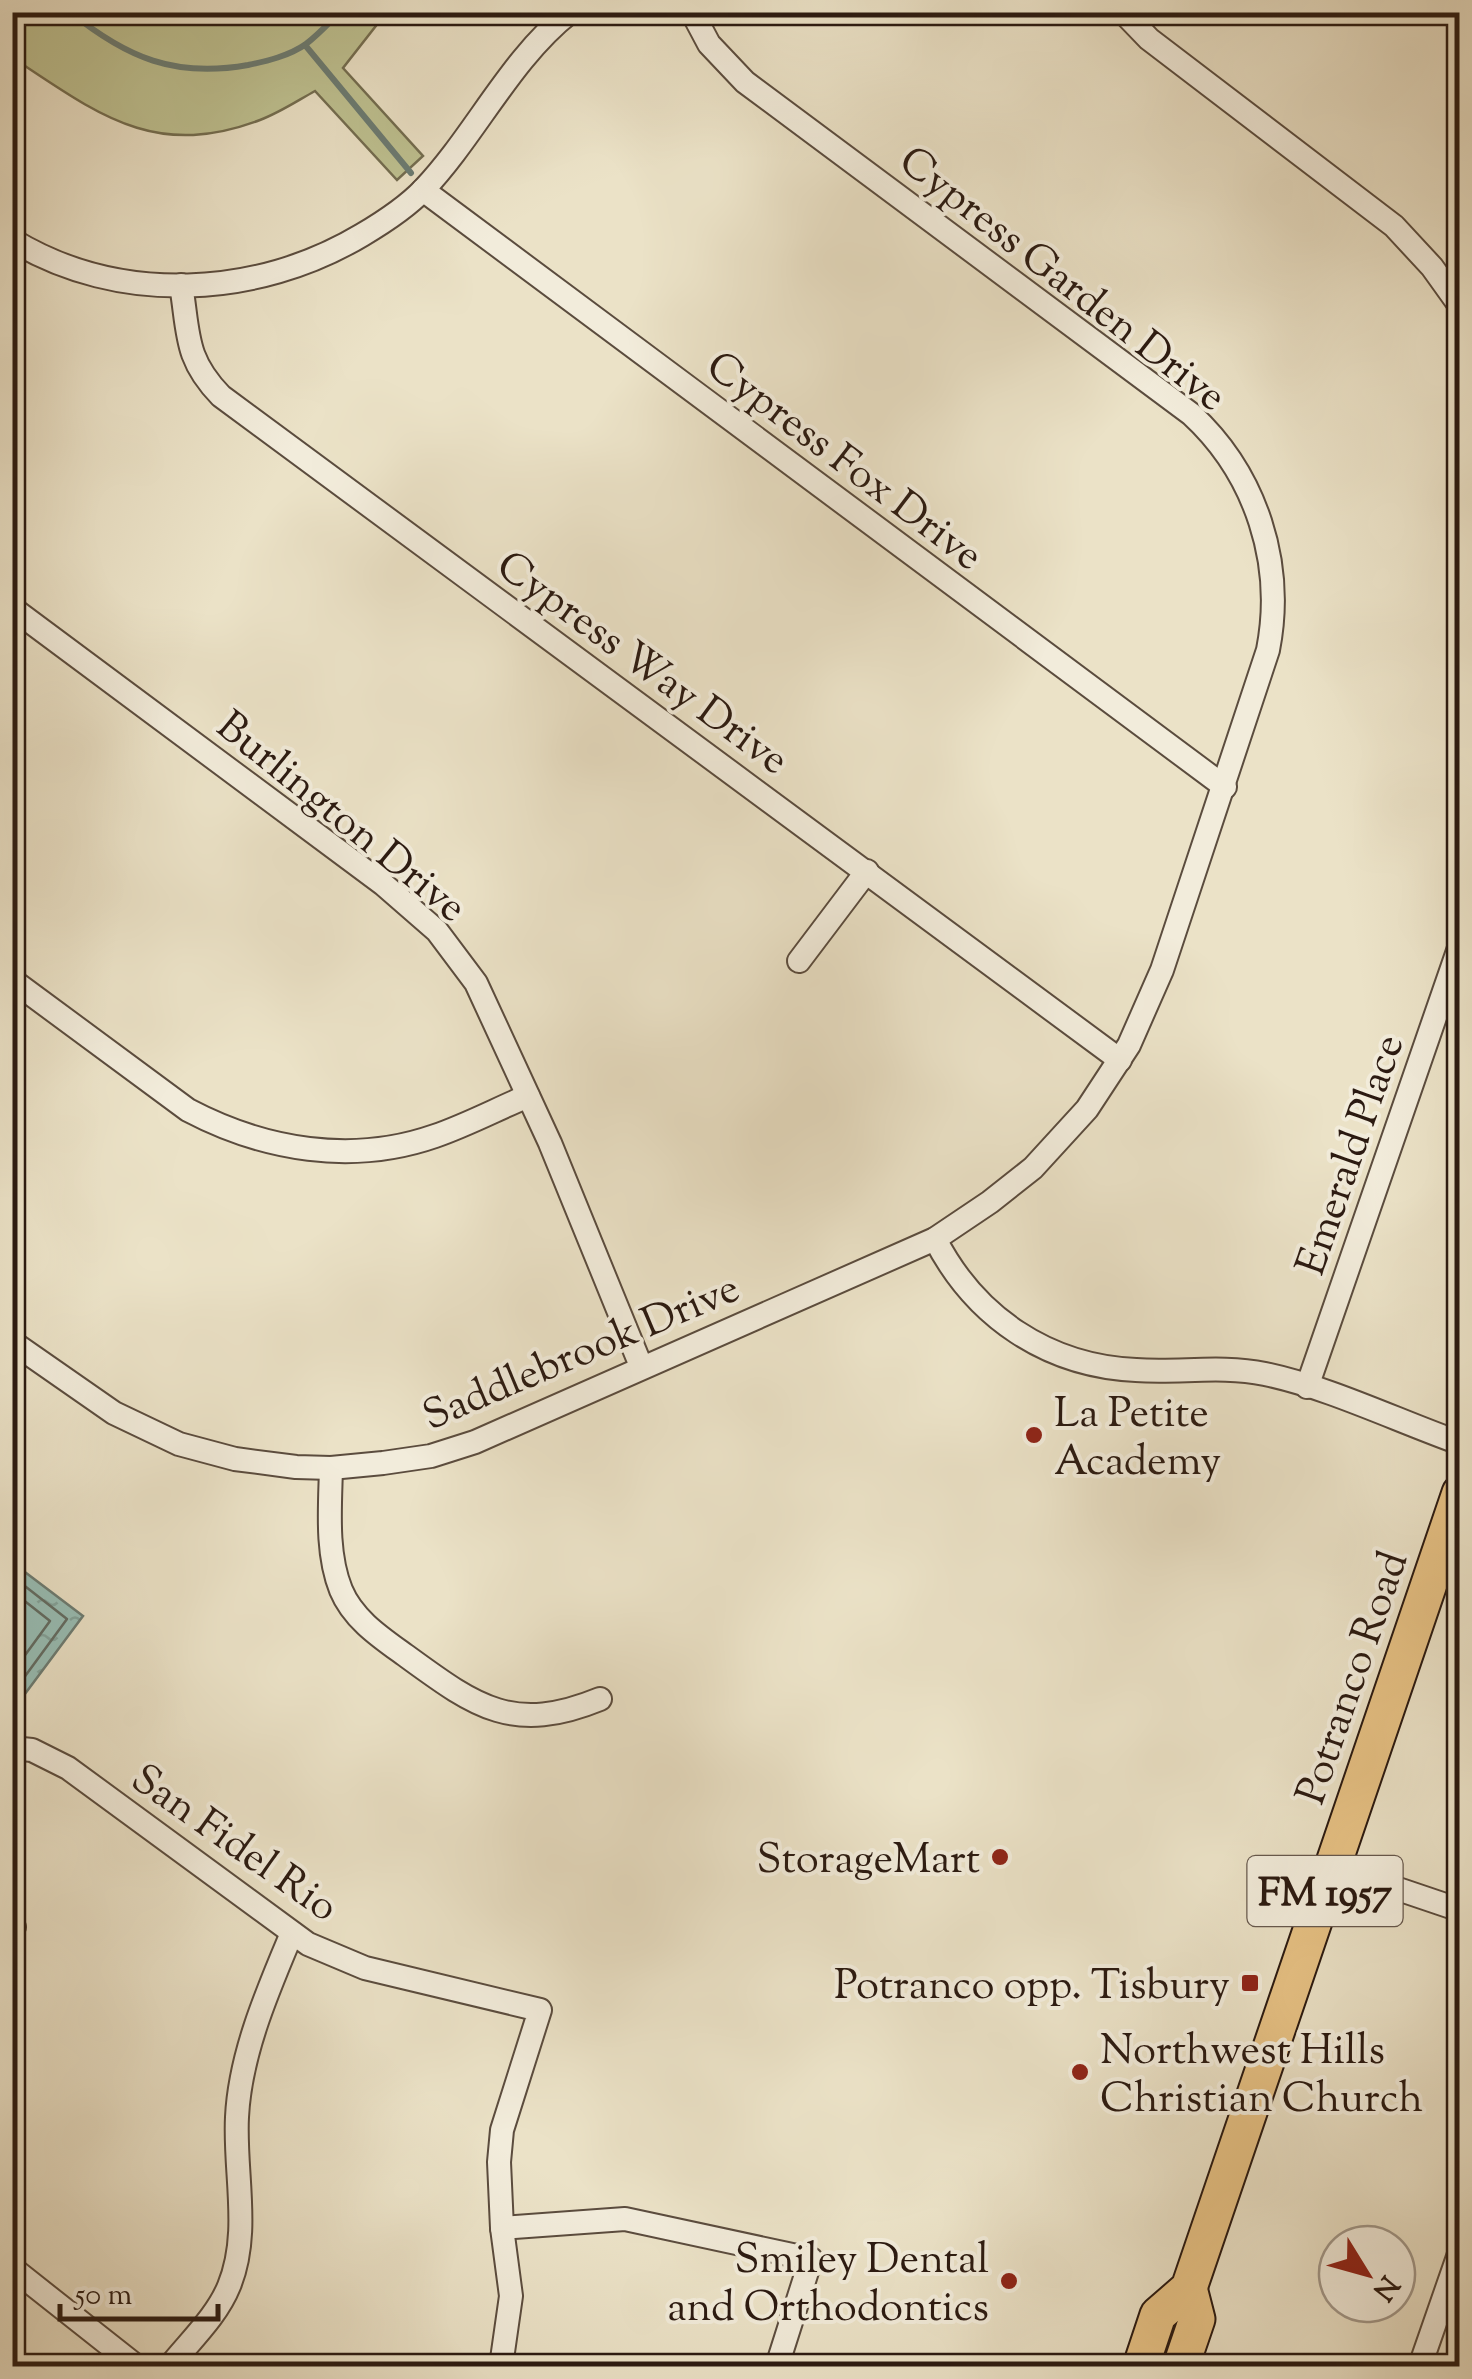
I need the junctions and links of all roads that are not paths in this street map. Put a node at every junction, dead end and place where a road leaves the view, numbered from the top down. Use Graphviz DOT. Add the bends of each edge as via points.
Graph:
graph roads {
  1 [pos="570,12"];
  2 [pos="692,12"];
  3 [pos="1123,12"];
  4 [pos="423,190"];
  5 [pos="12,240"];
  6 [pos="181,285"];
  7 [pos="1460,306"];
  8 [pos="12,608"];
  9 [pos="1224,787"];
  10 [pos="867,871"];
  11 [pos="1460,945"];
  12 [pos="800,961"];
  13 [pos="12,980"];
  14 [pos="1120,1060"];
  15 [pos="528,1096"];
  16 [pos="935,1239"];
  17 [pos="12,1342"];
  18 [pos="641,1366"];
  19 [pos="1307,1386"];
  20 [pos="1460,1443"];
  21 [pos="331,1468"];
  22 [pos="1460,1493"];
  23 [pos="600,1699"];
  24 [pos="12,1748"];
  25 [pos="1333,1868"];
  26 [pos="1460,1910"];
  27 [pos="292,1932"];
  28 [pos="502,2228"];
  29 [pos="1460,2251"];
  30 [pos="12,2268"];
  31 [pos="1189,2288"];
  32 [pos="136,2366"];
  33 [pos="170,2366"];
  34 [pos="501,2366"];
  35 [pos="777,2366"];
  36 [pos="1141,2366"];
  37 [pos="1180,2366"];
  38 [pos="1420,2366"];
  1 -- 4 [label="street" via="534,46"];
  2 -- 9 [label="street, Cypress Garden Drive" via="738,76 1174,400 1232,461 1264,530 1273,604 1265,664"];
  3 -- 7 [label="street" via="1149,39 1394,226"];
  4 -- 6 [label="street" via="374,228 310,261 240,281"];
  4 -- 9 [label="street, Cypress Fox Drive"];
  5 -- 6 [label="street" via="106,278"];
  6 -- 10 [label="street, Cypress Way Drive" via="194,362 221,396"];
  8 -- 15 [label="street, Burlington Drive" via="420,913 476,983"];
  9 -- 14 [label="street, Cypress Garden Drive" via="1154,991"];
  10 -- 12 [label="street"];
  10 -- 14 [label="street, Cypress Way Drive"];
  11 -- 19 [label="street, Emerald Place"];
  13 -- 15 [label="street" via="188,1110 276,1144 338,1151 401,1145"];
  14 -- 16 [label="street, Saddlebrook Drive" via="1087,1109 1033,1168"];
  15 -- 18 [label="street, Burlington Drive"];
  16 -- 18 [label="street, Saddlebrook Drive"];
  16 -- 19 [label="street" via="986,1311 1056,1352 1108,1368 1237,1370"];
  17 -- 21 [label="street, Saddlebrook Drive" via="159,1436 235,1459"];
  18 -- 21 [label="street, Saddlebrook Drive" via="475,1442 431,1456"];
  19 -- 20 [label="street"];
  21 -- 23 [label="street" via="332,1564 342,1593 371,1630 488,1708 546,1715"];
  22 -- 25 [label="main road, Potranco Road / FM 1957"];
  24 -- 27 [label="street, San Fidel Rio" via="68,1768"];
  25 -- 26 [label="street"];
  25 -- 31 [label="main road, Potranco Road / FM 1957"];
  27 -- 28 [label="street, San Fidel Rio" via="365,1968 540,2010 502,2130"];
  27 -- 33 [label="street" via="249,2049 237,2115 240,2235 234,2270 221,2302"];
  28 -- 34 [label="street" via="511,2296"];
  28 -- 35 [label="street" via="624,2219 811,2259"];
  29 -- 38 [label="street"];
  30 -- 32 [label="street"];
  31 -- 36 [label="main road, Potranco Road / FM 1957" via="1158,2315"];
  31 -- 37 [label="main road, Potranco Road / FM 1957" via="1197,2320"];
}
